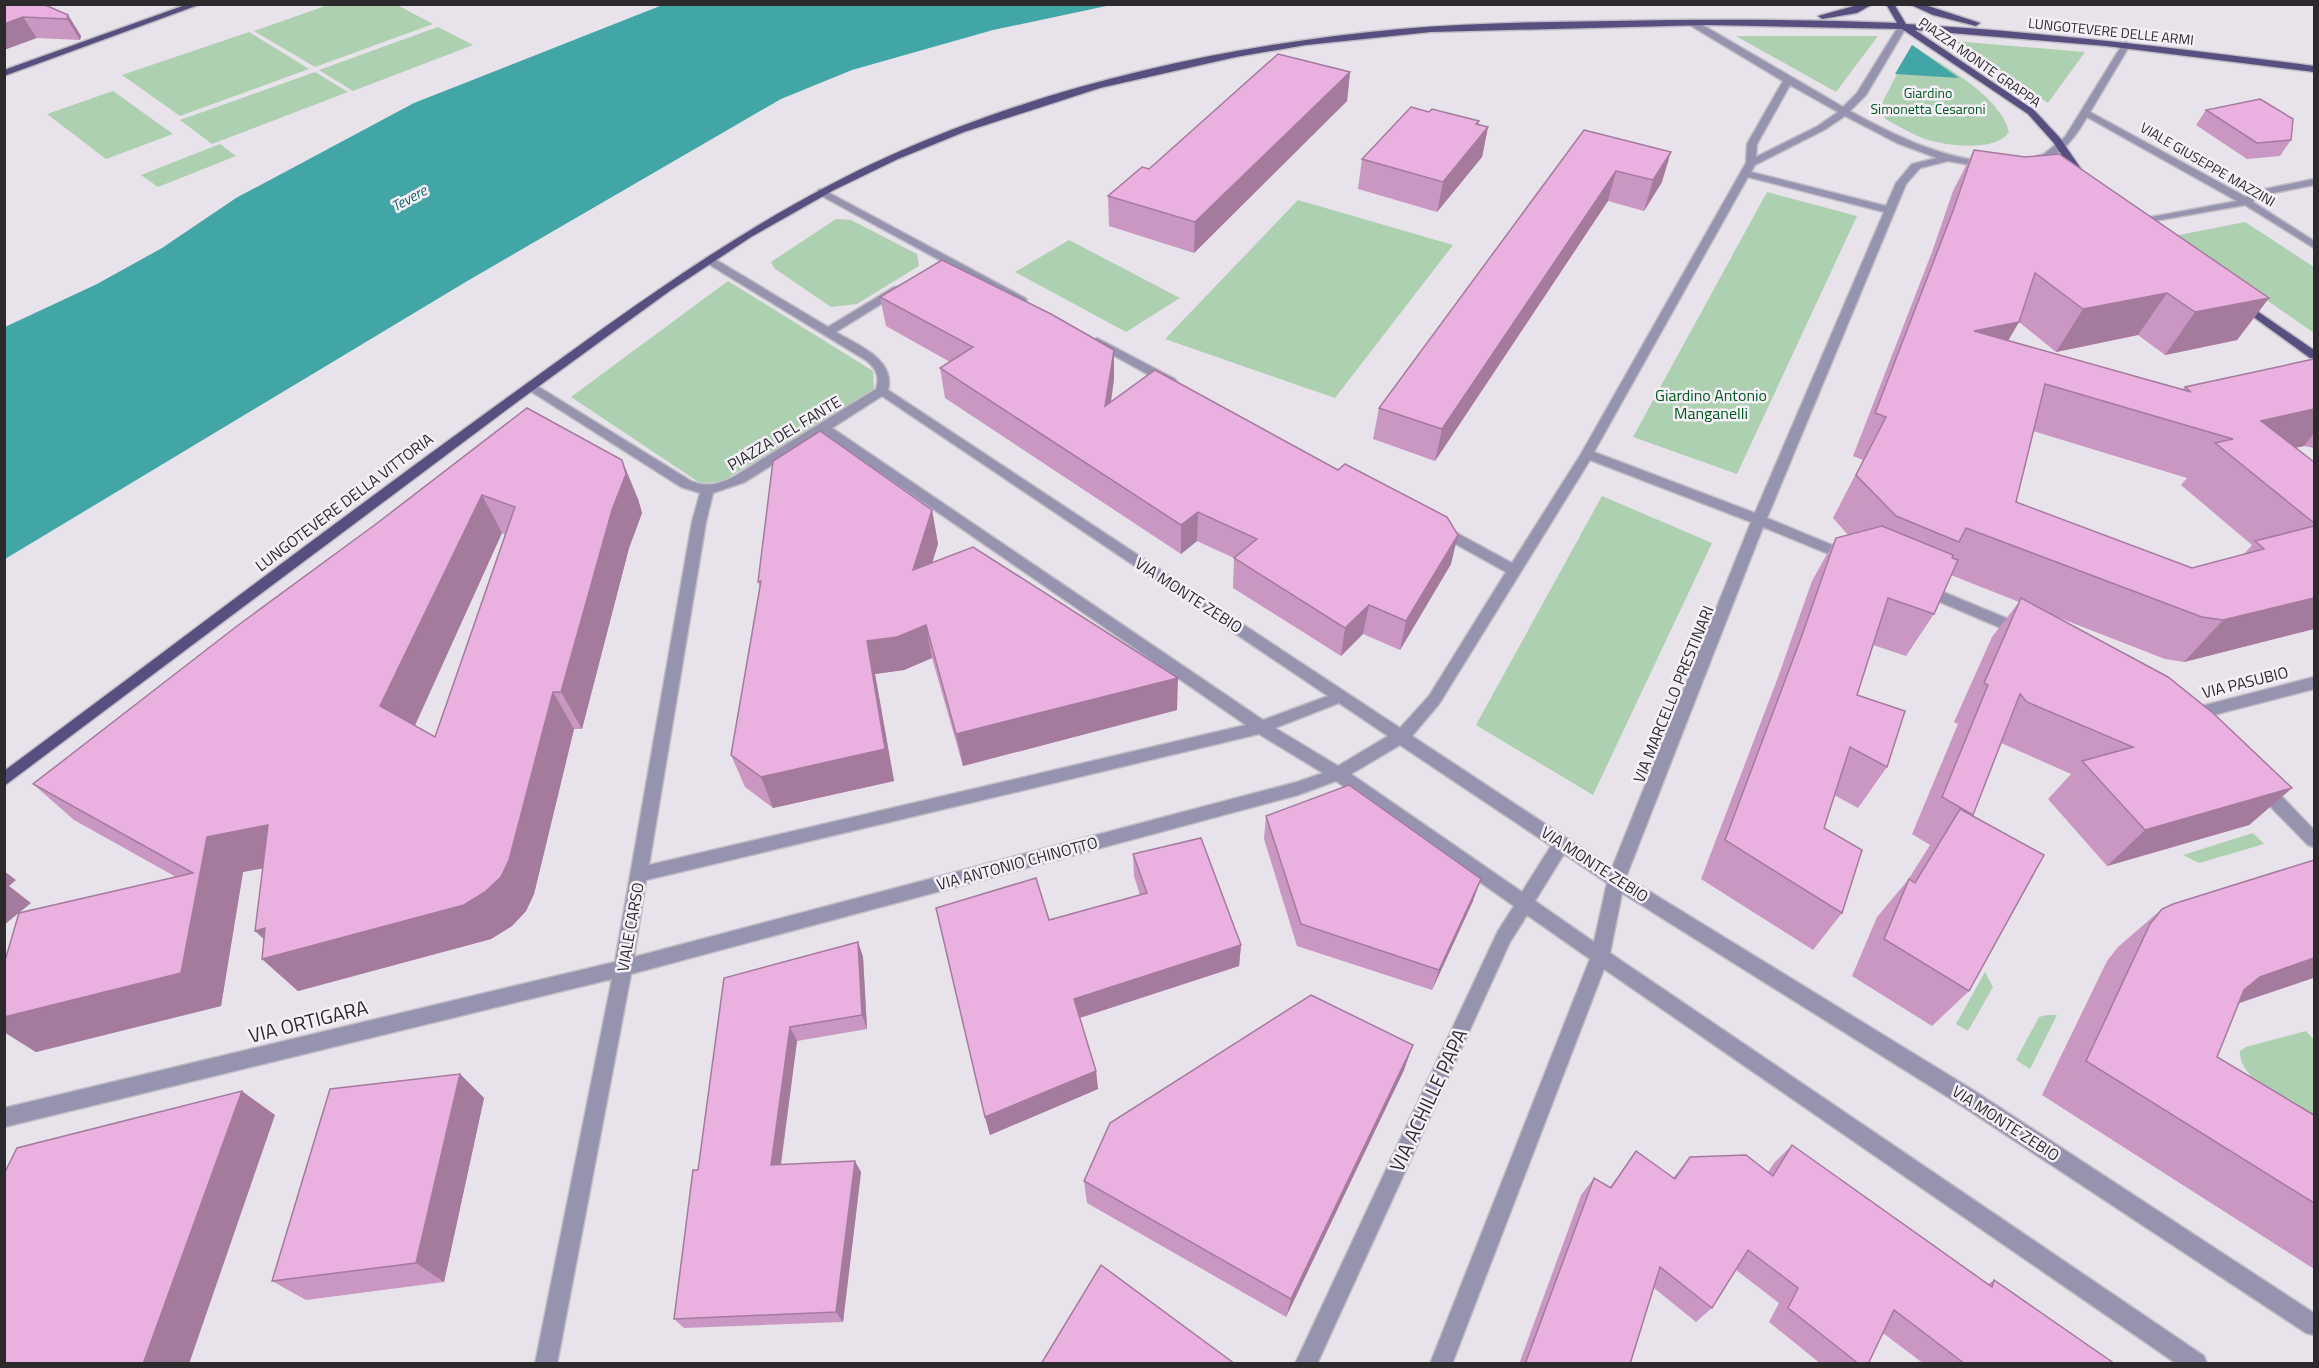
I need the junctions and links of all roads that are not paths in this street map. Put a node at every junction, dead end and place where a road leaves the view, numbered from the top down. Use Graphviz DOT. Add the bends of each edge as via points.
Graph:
graph roads {
  1 [pos="197,4"];
  2 [pos="1869,4"];
  3 [pos="1890,4"];
  4 [pos="1913,4"];
  5 [pos="177,7"];
  6 [pos="1691,22"];
  7 [pos="1771,22"];
  8 [pos="1903,26"];
  9 [pos="2034,35"];
  10 [pos="2126,45"];
  11 [pos="2314,69"];
  12 [pos="4,74"];
  13 [pos="1788,80"];
  14 [pos="1845,112"];
  15 [pos="2085,113"];
  16 [pos="2062,147"];
  17 [pos="1945,159"];
  18 [pos="2021,164"];
  19 [pos="1999,165"];
  20 [pos="1748,168"];
  21 [pos="2314,182"];
  22 [pos="2092,191"];
  23 [pos="822,192"];
  24 [pos="2247,202"];
  25 [pos="1889,210"];
  26 [pos="2125,221"];
  27 [pos="2144,235"];
  28 [pos="2314,245"];
  29 [pos="709,260"];
  30 [pos="907,284"];
  31 [pos="2229,295"];
  32 [pos="1031,306"];
  33 [pos="829,331"];
  34 [pos="1084,334"];
  35 [pos="2314,355"];
  36 [pos="1179,386"];
  37 [pos="530,387"];
  38 [pos="882,391"];
  39 [pos="824,428"];
  40 [pos="1587,454"];
  41 [pos="707,490"];
  42 [pos="1759,520"];
  43 [pos="1431,525"];
  44 [pos="1857,561"];
  45 [pos="1515,571"];
  46 [pos="1912,584"];
  47 [pos="2032,634"];
  48 [pos="2314,682"];
  49 [pos="1340,697"];
  50 [pos="2176,704"];
  51 [pos="2190,715"];
  52 [pos="1261,727"];
  53 [pos="2206,731"];
  54 [pos="1402,736"];
  55 [pos="1338,774"];
  56 [pos="2253,778"];
  57 [pos="4,780"];
  58 [pos="2314,840"];
  59 [pos="1562,842"];
  60 [pos="639,875"];
  61 [pos="1616,880"];
  62 [pos="1523,903"];
  63 [pos="1600,956"];
  64 [pos="622,968"];
  65 [pos="4,1118"];
  66 [pos="2314,1324"];
  67 [pos="546,1364"];
  68 [pos="1306,1364"];
  69 [pos="1441,1364"];
  70 [pos="2196,1364"];
  1 -- 5 [label="main road"];
  2 -- 7 [label="main road" via="1845,13"];
  3 -- 8 [label="main road"];
  4 -- 9 [label="main road" via="1951,18"];
  5 -- 12 [label="main road"];
  6 -- 7 [label="main road, LUNGOTEVERE DELLA VITTORIA"];
  6 -- 13 [label="street"];
  6 -- 23 [label="main road, LUNGOTEVERE DELLA VITTORIA" via="1382,33 1199,62 1025,107 920,147"];
  7 -- 8 [label="main road, LUNGOTEVERE DELLE ARMI"];
  8 -- 9 [label="main road, LUNGOTEVERE DELLE ARMI"];
  8 -- 14 [label="street, PIAZZA MONTE GRAPPA" via="1861,95"];
  8 -- 16 [label="main road, PIAZZA MONTE GRAPPA" via="2026,108"];
  9 -- 10 [label="main road, LUNGOTEVERE DELLE ARMI"];
  10 -- 11 [label="main road, LUNGOTEVERE DELLE ARMI"];
  10 -- 15 [label="street"];
  13 -- 14 [label="street"];
  13 -- 20 [label="street" via="1752,144"];
  14 -- 17 [label="street" via="1918,150"];
  14 -- 20 [label="street, PIAZZA MONTE GRAPPA"];
  15 -- 16 [label="street"];
  15 -- 24 [label="street, VIALE GIUSEPPE MAZZINI"];
  16 -- 18 [label="street"];
  16 -- 22 [label="main road"];
  17 -- 19 [label="street"];
  17 -- 25 [label="street, VIA MARCELLO PRESTINARI" via="1912,168"];
  20 -- 25 [label="street"];
  20 -- 40 [label="street"];
  21 -- 24 [label="street" via="2255,194"];
  23 -- 29 [label="main road, LUNGOTEVERE DELLA VITTORIA"];
  23 -- 32 [label="street" via="942,263"];
  24 -- 26 [label="street"];
  24 -- 28 [label="street, VIALE GIUSEPPE MAZZINI"];
  25 -- 42 [label="street, VIA MARCELLO PRESTINARI"];
  26 -- 27 [label="main road"];
  29 -- 33 [label="street"];
  29 -- 37 [label="main road, LUNGOTEVERE DELLA VITTORIA"];
  30 -- 33 [label="street"];
  31 -- 35 [label="main road"];
  33 -- 38 [label="street" via="881,367 886,380"];
  34 -- 36 [label="street"];
  37 -- 41 [label="street" via="686,484"];
  37 -- 57 [label="main road, LUNGOTEVERE DELLA VITTORIA"];
  38 -- 39 [label="street, PIAZZA DEL FANTE"];
  38 -- 49 [label="street, VIA MONTE ZEBIO"];
  39 -- 41 [label="street, PIAZZA DEL FANTE" via="730,485"];
  39 -- 52 [label="street"];
  40 -- 42 [label="street"];
  40 -- 45 [label="street"];
  41 -- 60 [label="street, VIALE CARSO"];
  42 -- 44 [label="street"];
  42 -- 61 [label="street, VIA MARCELLO PRESTINARI"];
  43 -- 45 [label="street"];
  45 -- 54 [label="street" via="1434,700"];
  46 -- 47 [label="street"];
  48 -- 51 [label="street, VIA PASUBIO"];
  49 -- 52 [label="street"];
  49 -- 54 [label="street, VIA MONTE ZEBIO"];
  50 -- 51 [label="street, VIA PASUBIO"];
  51 -- 53 [label="street"];
  52 -- 55 [label="street"];
  52 -- 60 [label="street"];
  54 -- 55 [label="street, VIA ANTONIO CHINOTTO"];
  54 -- 59 [label="street, VIA MONTE ZEBIO"];
  55 -- 62 [label="street"];
  55 -- 64 [label="street, VIA ANTONIO CHINOTTO" via="1298,788"];
  56 -- 58 [label="street"];
  59 -- 61 [label="street, VIA MONTE ZEBIO"];
  59 -- 62 [label="street, VIA ACHILLE PAPA"];
  60 -- 64 [label="street, VIALE CARSO"];
  61 -- 63 [label="street"];
  61 -- 66 [label="street, VIA MONTE ZEBIO" via="1966,1097"];
  62 -- 63 [label="street"];
  62 -- 68 [label="street, VIA ACHILLE PAPA"];
  63 -- 69 [label="street"];
  63 -- 70 [label="street"];
  64 -- 65 [label="street, VIA ORTIGARA"];
  64 -- 67 [label="street, VIALE CARSO"];
}
